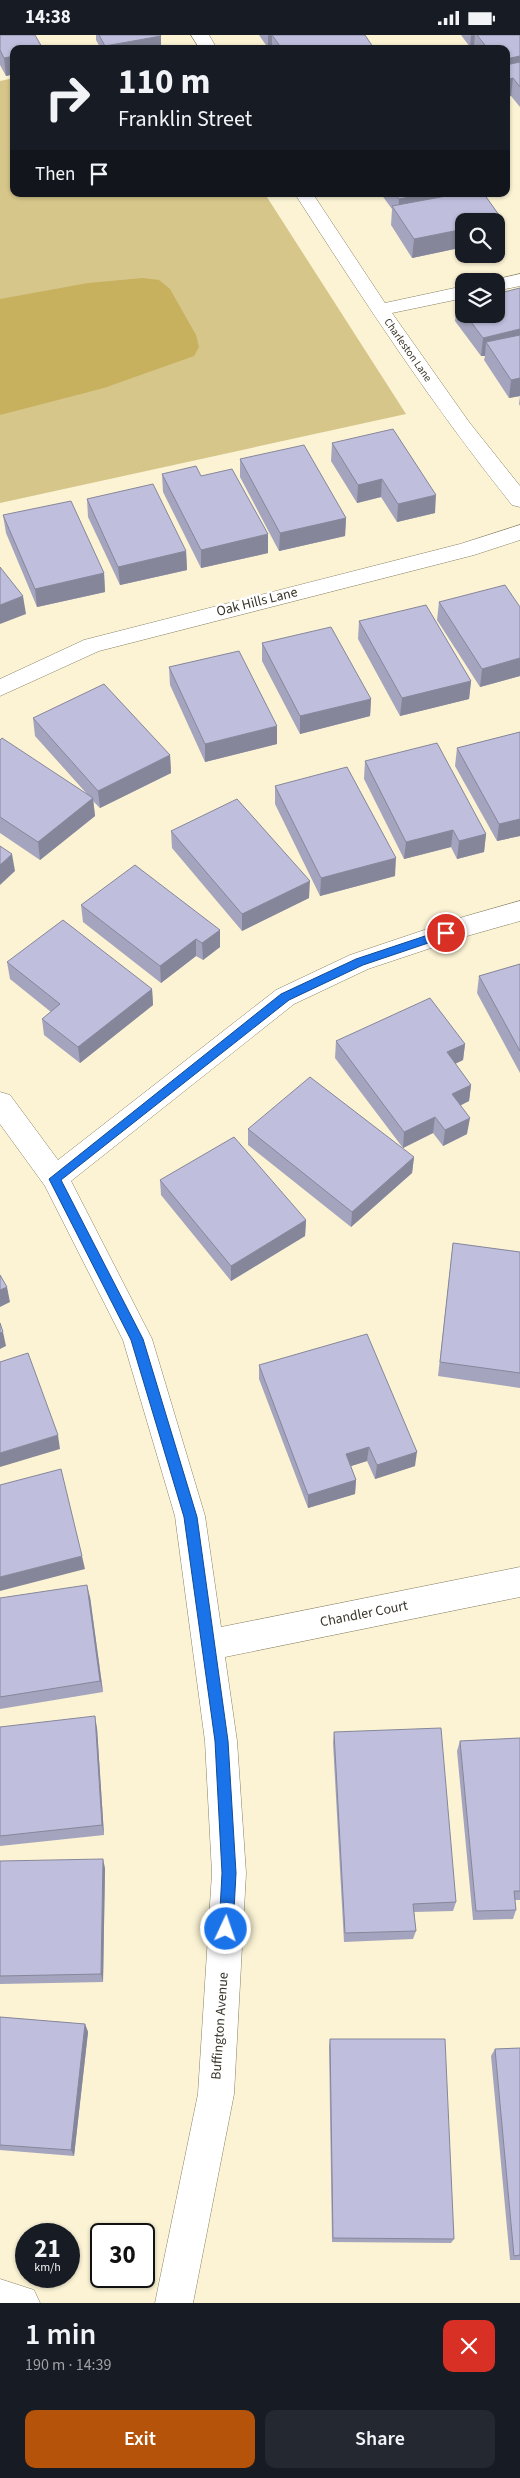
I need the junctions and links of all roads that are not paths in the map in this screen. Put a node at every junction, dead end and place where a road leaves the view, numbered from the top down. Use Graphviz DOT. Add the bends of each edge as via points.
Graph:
graph roads {
  1 [pos="306,197"];
  2 [pos="520,280"];
  3 [pos="505,283"];
  4 [pos="455,294"];
  5 [pos="379,310"];
  6 [pos="520,500"];
  7 [pos="520,532"];
  8 [pos="0,688"];
  9 [pos="520,911"];
  10 [pos="0,1103"];
  11 [pos="55,1179"];
  12 [pos="520,1582"];
  13 [pos="208,1645"];
  14 [pos="0,2298"];
  15 [pos="21,2303"];
  16 [pos="174,2303"];
  1 -- 5 [label="street, Charleston Lane"];
  2 -- 3 [label="street"];
  4 -- 5 [label="street"];
  5 -- 6 [label="street, Charleston Lane" via="478,450"];
  7 -- 8 [label="street, Oak Hills Lane" via="466,550 92,645"];
  9 -- 11 [label="street" via="359,962 285,997"];
  10 -- 11 [label="street, Buffington Avenue"];
  11 -- 13 [label="street, Buffington Avenue" via="137,1339 190,1517"];
  12 -- 13 [label="street, Chandler Court"];
  13 -- 16 [label="street, Buffington Avenue" via="221,1741 229,1873 216,2094"];
  14 -- 15 [label="street"];
}
